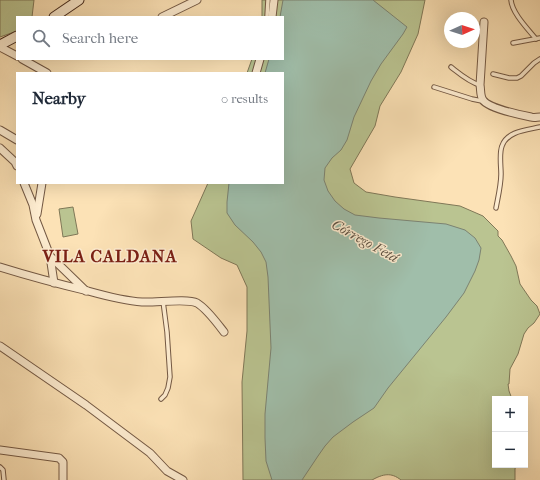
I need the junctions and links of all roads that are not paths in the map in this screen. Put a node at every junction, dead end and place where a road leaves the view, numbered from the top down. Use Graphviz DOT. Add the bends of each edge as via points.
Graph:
graph roads {
  1 [pos="79,0"];
  2 [pos="197,0"];
  3 [pos="268,0"];
  4 [pos="274,0"];
  5 [pos="511,0"];
  6 [pos="55,16"];
  7 [pos="164,16"];
  8 [pos="267,16"];
  9 [pos="272,16"];
  10 [pos="484,22"];
  11 [pos="16,37"];
  12 [pos="538,39"];
  13 [pos="513,43"];
  14 [pos="0,46"];
  15 [pos="16,55"];
  16 [pos="540,59"];
  17 [pos="24,60"];
  18 [pos="260,60"];
  19 [pos="451,67"];
  20 [pos="46,72"];
  21 [pos="256,72"];
  22 [pos="493,74"];
  23 [pos="480,85"];
  24 [pos="434,87"];
  25 [pos="483,101"];
  26 [pos="540,117"];
  27 [pos="540,127"];
  28 [pos="0,130"];
  29 [pos="16,139"];
  30 [pos="0,148"];
  31 [pos="16,164"];
  32 [pos="24,184"];
  33 [pos="42,184"];
  34 [pos="496,208"];
  35 [pos="36,220"];
  36 [pos="50,256"];
  37 [pos="0,267"];
  38 [pos="54,283"];
  39 [pos="86,291"];
  40 [pos="163,302"];
  41 [pos="224,332"];
  42 [pos="0,346"];
  43 [pos="161,399"];
  44 [pos="0,450"];
  45 [pos="0,467"];
  46 [pos="4,480"];
  47 [pos="63,480"];
  48 [pos="183,480"];
  1 -- 6 [label="street"];
  2 -- 7 [label="street"];
  3 -- 8 [label="lane"];
  4 -- 9 [label="street"];
  5 -- 12 [label="lane" via="511,5 518,16"];
  10 -- 23 [label="street"];
  11 -- 14 [label="street"];
  12 -- 13 [label="lane"];
  14 -- 15 [label="street"];
  16 -- 22 [label="lane" via="517,78"];
  17 -- 20 [label="street"];
  18 -- 21 [label="street"];
  19 -- 23 [label="lane" via="474,84"];
  23 -- 25 [label="street"];
  24 -- 25 [label="lane"];
  25 -- 26 [label="street" via="532,118"];
  27 -- 34 [label="lane" via="515,133 502,145"];
  28 -- 29 [label="street"];
  30 -- 31 [label="street"];
  32 -- 35 [label="street"];
  33 -- 35 [label="street"];
  35 -- 36 [label="street"];
  36 -- 38 [label="street"];
  36 -- 39 [label="street"];
  37 -- 38 [label="street"];
  38 -- 39 [label="street"];
  39 -- 40 [label="street" via="123,300"];
  40 -- 41 [label="street" via="197,303"];
  40 -- 43 [label="lane" via="170,377 168,388"];
  42 -- 48 [label="street" via="86,405 150,453 167,471"];
  44 -- 47 [label="street" via="59,458 63,462"];
  45 -- 46 [label="lane"];
}
